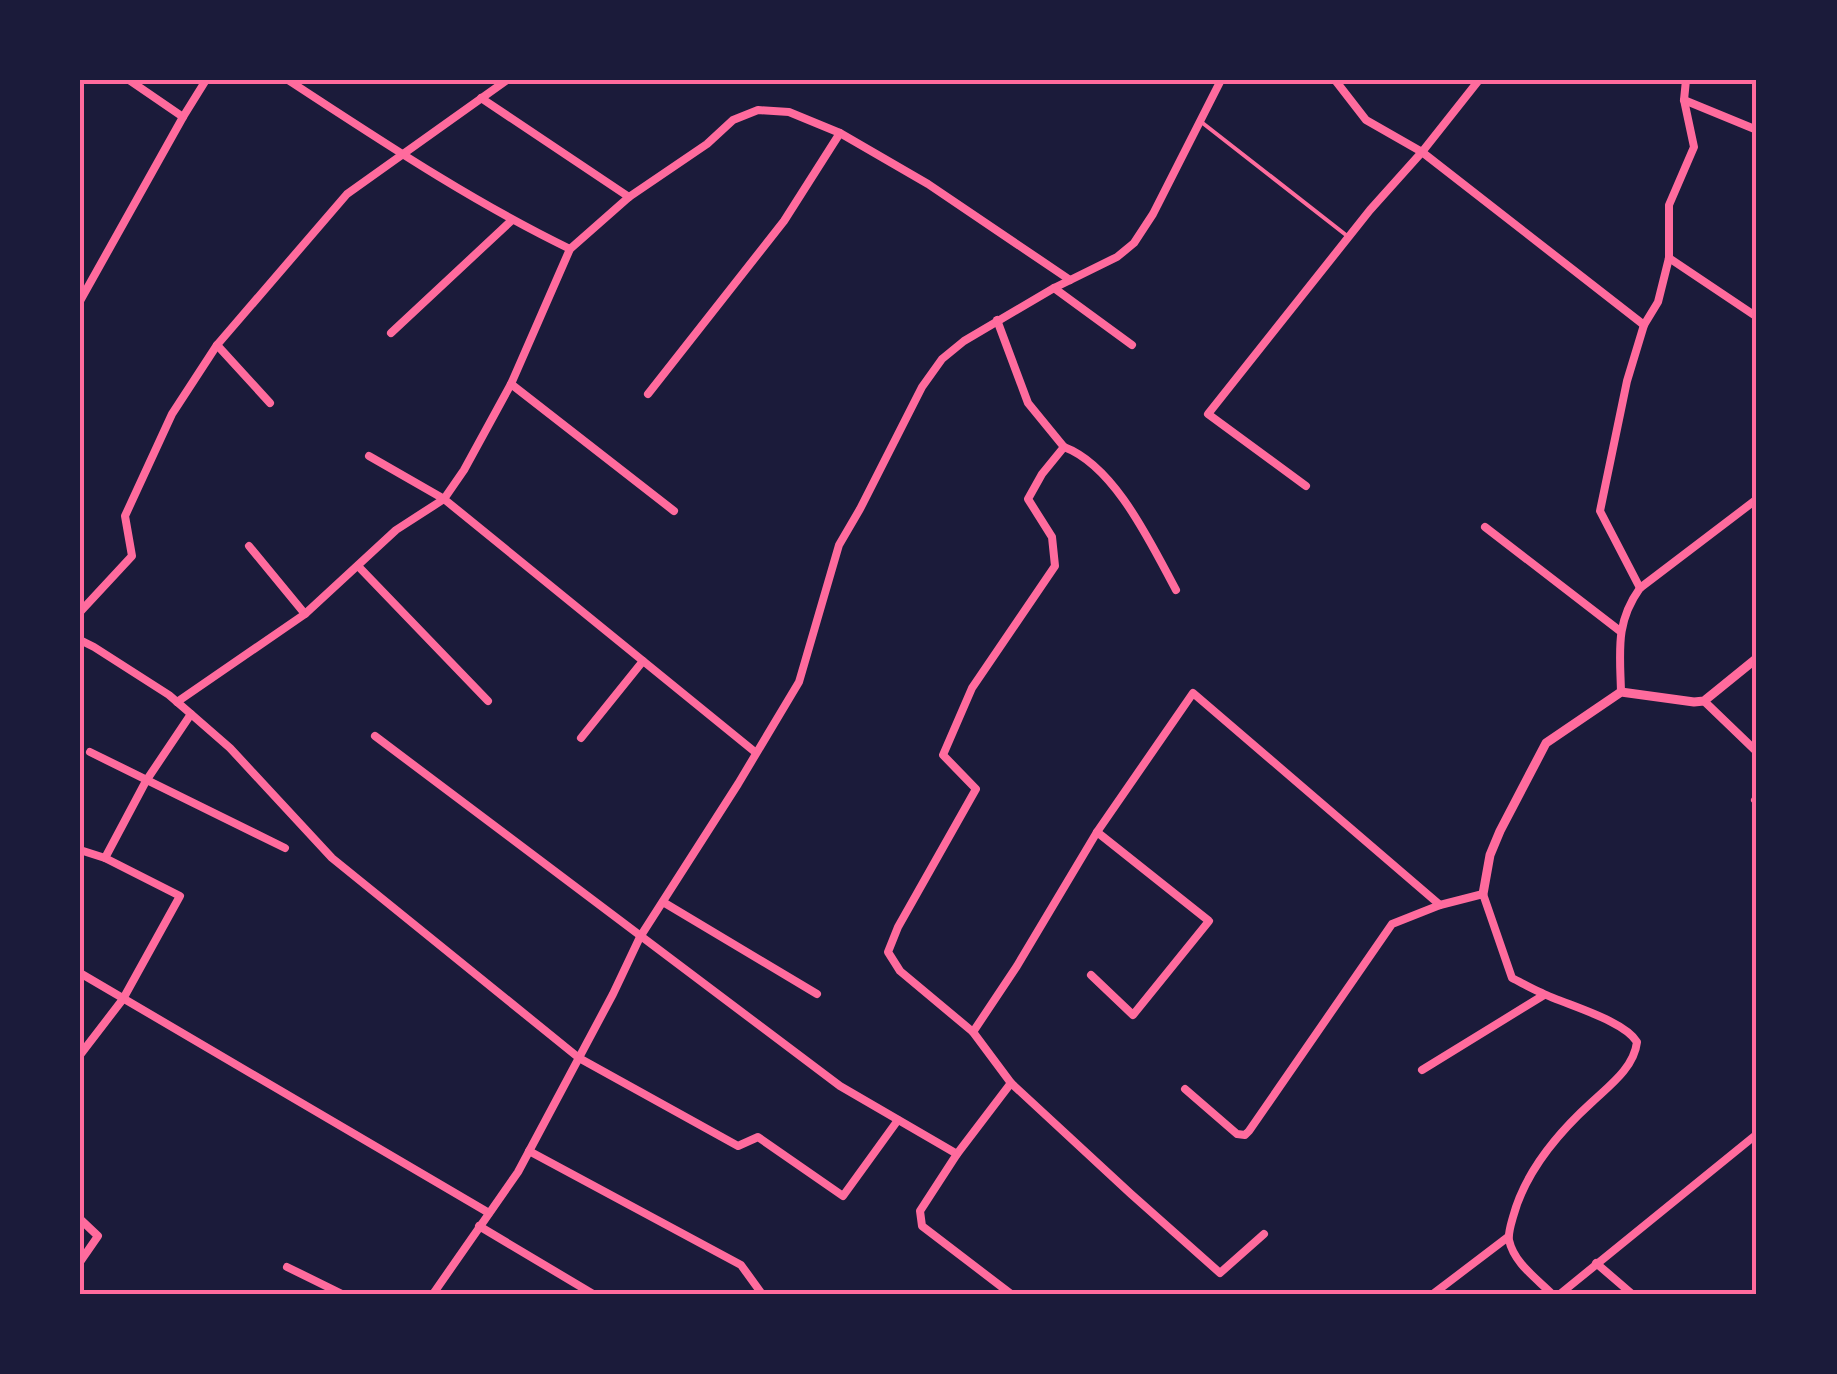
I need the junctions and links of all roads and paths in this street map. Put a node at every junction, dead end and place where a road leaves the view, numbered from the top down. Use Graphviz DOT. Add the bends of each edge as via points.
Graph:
graph roads {
  1 [pos="129,80"];
  2 [pos="206,80"];
  3 [pos="288,80"];
  4 [pos="507,80"];
  5 [pos="1221,80"];
  6 [pos="1335,80"];
  7 [pos="1479,80"];
  8 [pos="1686,80"];
  9 [pos="482,98"];
  10 [pos="1684,100"];
  11 [pos="182,116"];
  12 [pos="1200,121"];
  13 [pos="1757,130"];
  14 [pos="840,133"];
  15 [pos="1422,152"];
  16 [pos="401,154"];
  17 [pos="629,197"];
  18 [pos="511,220"];
  19 [pos="1349,237"];
  20 [pos="570,249"];
  21 [pos="1669,258"];
  22 [pos="1070,280"];
  23 [pos="1054,288"];
  24 [pos="80,301"];
  25 [pos="1757,318"];
  26 [pos="998,320"];
  27 [pos="1644,324"];
  28 [pos="392,333"];
  29 [pos="216,344"];
  30 [pos="1132,344"];
  31 [pos="511,384"];
  32 [pos="648,394"];
  33 [pos="270,403"];
  34 [pos="1064,447"];
  35 [pos="369,456"];
  36 [pos="1306,486"];
  37 [pos="444,499"];
  38 [pos="1757,499"];
  39 [pos="674,511"];
  40 [pos="1484,527"];
  41 [pos="249,546"];
  42 [pos="358,566"];
  43 [pos="1640,588"];
  44 [pos="1176,590"];
  45 [pos="80,612"];
  46 [pos="306,614"];
  47 [pos="1620,632"];
  48 [pos="80,640"];
  49 [pos="1757,658"];
  50 [pos="643,661"];
  51 [pos="1621,692"];
  52 [pos="488,700"];
  53 [pos="1704,701"];
  54 [pos="177,702"];
  55 [pos="191,714"];
  56 [pos="375,736"];
  57 [pos="580,738"];
  58 [pos="90,752"];
  59 [pos="755,752"];
  60 [pos="1757,752"];
  61 [pos="146,782"];
  62 [pos="1097,832"];
  63 [pos="285,848"];
  64 [pos="80,850"];
  65 [pos="105,858"];
  66 [pos="1483,894"];
  67 [pos="663,902"];
  68 [pos="1440,905"];
  69 [pos="640,938"];
  70 [pos="80,973"];
  71 [pos="1091,975"];
  72 [pos="818,994"];
  73 [pos="1544,994"];
  74 [pos="123,998"];
  75 [pos="973,1032"];
  76 [pos="80,1056"];
  77 [pos="579,1058"];
  78 [pos="1422,1070"];
  79 [pos="1011,1082"];
  80 [pos="1185,1090"];
  81 [pos="898,1120"];
  82 [pos="1757,1134"];
  83 [pos="529,1151"];
  84 [pos="957,1154"];
  85 [pos="489,1213"];
  86 [pos="80,1219"];
  87 [pos="479,1226"];
  88 [pos="1264,1234"];
  89 [pos="1508,1237"];
  90 [pos="80,1262"];
  91 [pos="1596,1264"];
  92 [pos="288,1267"];
  93 [pos="342,1294"];
  94 [pos="432,1294"];
  95 [pos="593,1294"];
  96 [pos="762,1294"];
  97 [pos="1011,1294"];
  98 [pos="1433,1294"];
  99 [pos="1552,1294"];
  100 [pos="1560,1294"];
  101 [pos="1632,1294"];
  1 -- 11 [label="street"];
  2 -- 11 [label="street"];
  3 -- 16 [label="street"];
  4 -- 9 [label="street"];
  5 -- 12 [label="street"];
  6 -- 15 [label="street" via="1366,120"];
  7 -- 15 [label="street"];
  8 -- 10 [label="street"];
  9 -- 16 [label="street"];
  9 -- 17 [label="street"];
  10 -- 13 [label="street"];
  10 -- 21 [label="street" via="1694,147 1669,205"];
  11 -- 24 [label="street"];
  12 -- 19 [label="lane"];
  12 -- 22 [label="street" via="1134,243"];
  14 -- 17 [label="street" via="789,112 758,110 732,120"];
  14 -- 22 [label="street"];
  14 -- 32 [label="street" via="784,221"];
  15 -- 19 [label="street"];
  15 -- 27 [label="street"];
  16 -- 18 [label="street"];
  16 -- 29 [label="street" via="347,194"];
  17 -- 20 [label="street"];
  18 -- 20 [label="street"];
  18 -- 28 [label="street"];
  19 -- 36 [label="street" via="1208,414"];
  20 -- 31 [label="street"];
  21 -- 25 [label="street"];
  21 -- 27 [label="street" via="1658,302"];
  22 -- 23 [label="street"];
  23 -- 26 [label="street"];
  23 -- 30 [label="street"];
  26 -- 34 [label="street" via="1028,403"];
  26 -- 59 [label="street" via="942,359 922,386 839,545 799,682"];
  27 -- 43 [label="street" via="1600,511"];
  29 -- 33 [label="street"];
  29 -- 45 [label="street" via="172,414 125,516 132,556"];
  31 -- 37 [label="street"];
  31 -- 39 [label="street"];
  34 -- 44 [label="street" via="1083,454 1134,512"];
  34 -- 75 [label="street" via="1028,499 1052,537 1055,566 972,688 943,755 976,789 888,952 900,971"];
  35 -- 37 [label="street"];
  37 -- 42 [label="street" via="396,530"];
  37 -- 50 [label="street"];
  38 -- 43 [label="street"];
  40 -- 47 [label="street"];
  41 -- 46 [label="street"];
  42 -- 46 [label="street"];
  42 -- 52 [label="street"];
  43 -- 47 [label="street"];
  46 -- 54 [label="street"];
  47 -- 51 [label="street"];
  48 -- 54 [label="street"];
  49 -- 53 [label="street"];
  50 -- 57 [label="street"];
  50 -- 59 [label="street"];
  51 -- 53 [label="street"];
  51 -- 66 [label="street" via="1546,743 1500,831"];
  53 -- 60 [label="street"];
  54 -- 55 [label="street"];
  55 -- 61 [label="street"];
  55 -- 77 [label="street" via="332,858"];
  56 -- 69 [label="street"];
  58 -- 61 [label="street"];
  59 -- 67 [label="street"];
  61 -- 63 [label="street"];
  61 -- 65 [label="street"];
  62 -- 68 [label="street" via="1193,693"];
  62 -- 71 [label="street" via="1209,921 1133,1016"];
  62 -- 75 [label="street"];
  64 -- 65 [label="street"];
  65 -- 74 [label="street" via="180,896"];
  66 -- 68 [label="street"];
  66 -- 73 [label="street" via="1512,978"];
  67 -- 69 [label="street"];
  67 -- 72 [label="street"];
  68 -- 80 [label="street" via="1392,924 1249,1132 1237,1134"];
  69 -- 77 [label="street"];
  69 -- 81 [label="street" via="840,1086"];
  70 -- 74 [label="street"];
  73 -- 78 [label="street"];
  73 -- 89 [label="street" via="1620,1026 1632,1034 1636,1050 1527,1178"];
  74 -- 76 [label="street"];
  74 -- 85 [label="street"];
  75 -- 79 [label="street"];
  77 -- 81 [label="street" via="738,1146 758,1137 842,1196"];
  77 -- 83 [label="street"];
  79 -- 84 [label="street"];
  79 -- 88 [label="street" via="1220,1273"];
  81 -- 84 [label="street"];
  82 -- 91 [label="street"];
  83 -- 85 [label="street"];
  83 -- 96 [label="street" via="740,1265"];
  84 -- 97 [label="street" via="920,1211 922,1226"];
  85 -- 87 [label="street"];
  86 -- 90 [label="street" via="98,1236"];
  87 -- 94 [label="street"];
  87 -- 95 [label="street"];
  89 -- 98 [label="street"];
  89 -- 99 [label="street" via="1518,1261"];
  91 -- 100 [label="street"];
  91 -- 101 [label="street"];
  92 -- 93 [label="street"];
}
